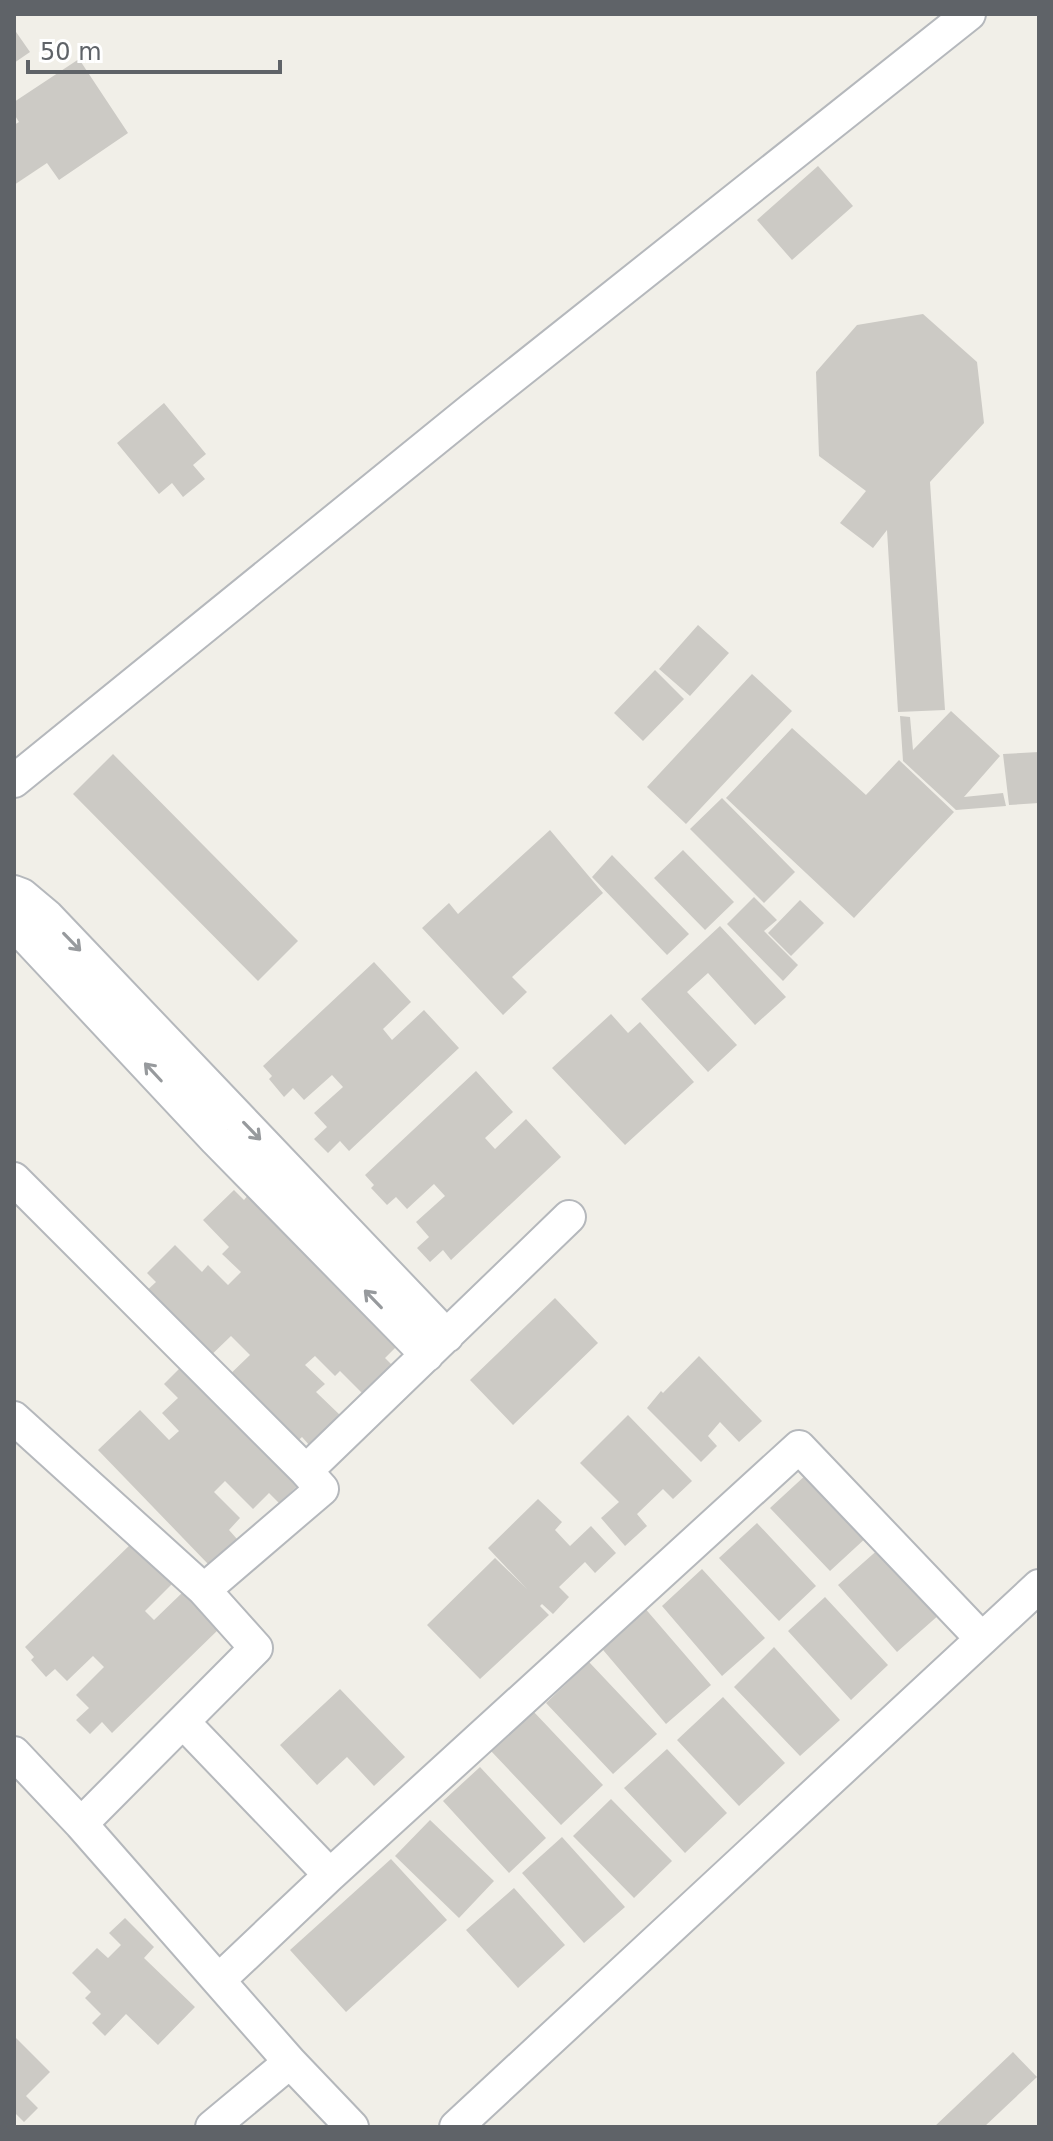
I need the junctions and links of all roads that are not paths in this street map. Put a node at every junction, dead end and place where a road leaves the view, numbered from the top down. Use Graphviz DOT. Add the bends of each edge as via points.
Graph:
graph roads {
  1 [pos="969,14"];
  2 [pos="14,781"];
  3 [pos="14,892"];
  4 [pos="14,924"];
  5 [pos="14,1179"];
  6 [pos="569,1217"];
  7 [pos="437,1345"];
  8 [pos="14,1418"];
  9 [pos="306,1471"];
  10 [pos="1039,1586"];
  11 [pos="204,1590"];
  12 [pos="982,1639"];
  13 [pos="184,1723"];
  14 [pos="14,1753"];
  15 [pos="81,1824"];
  16 [pos="330,1875"];
  17 [pos="219,1980"];
  18 [pos="290,2062"];
  19 [pos="212,2127"];
  20 [pos="352,2127"];
  21 [pos="456,2127"];
  1 -- 2 [label="street"];
  3 -- 7 [label="street, one-way" via="47,916"];
  7 -- 4 [label="street, one-way" via="216,1140"];
  5 -- 9 [label="street"];
  6 -- 7 [label="street"];
  7 -- 9 [label="street"];
  8 -- 11 [label="street"];
  9 -- 11 [label="street" via="322,1489"];
  10 -- 12 [label="street"];
  11 -- 13 [label="street" via="256,1648"];
  12 -- 16 [label="street" via="799,1447"];
  12 -- 21 [label="street"];
  13 -- 15 [label="street"];
  13 -- 16 [label="street"];
  14 -- 15 [label="street"];
  15 -- 17 [label="street"];
  16 -- 17 [label="street"];
  17 -- 18 [label="street"];
  18 -- 19 [label="street"];
  18 -- 20 [label="street"];
}
